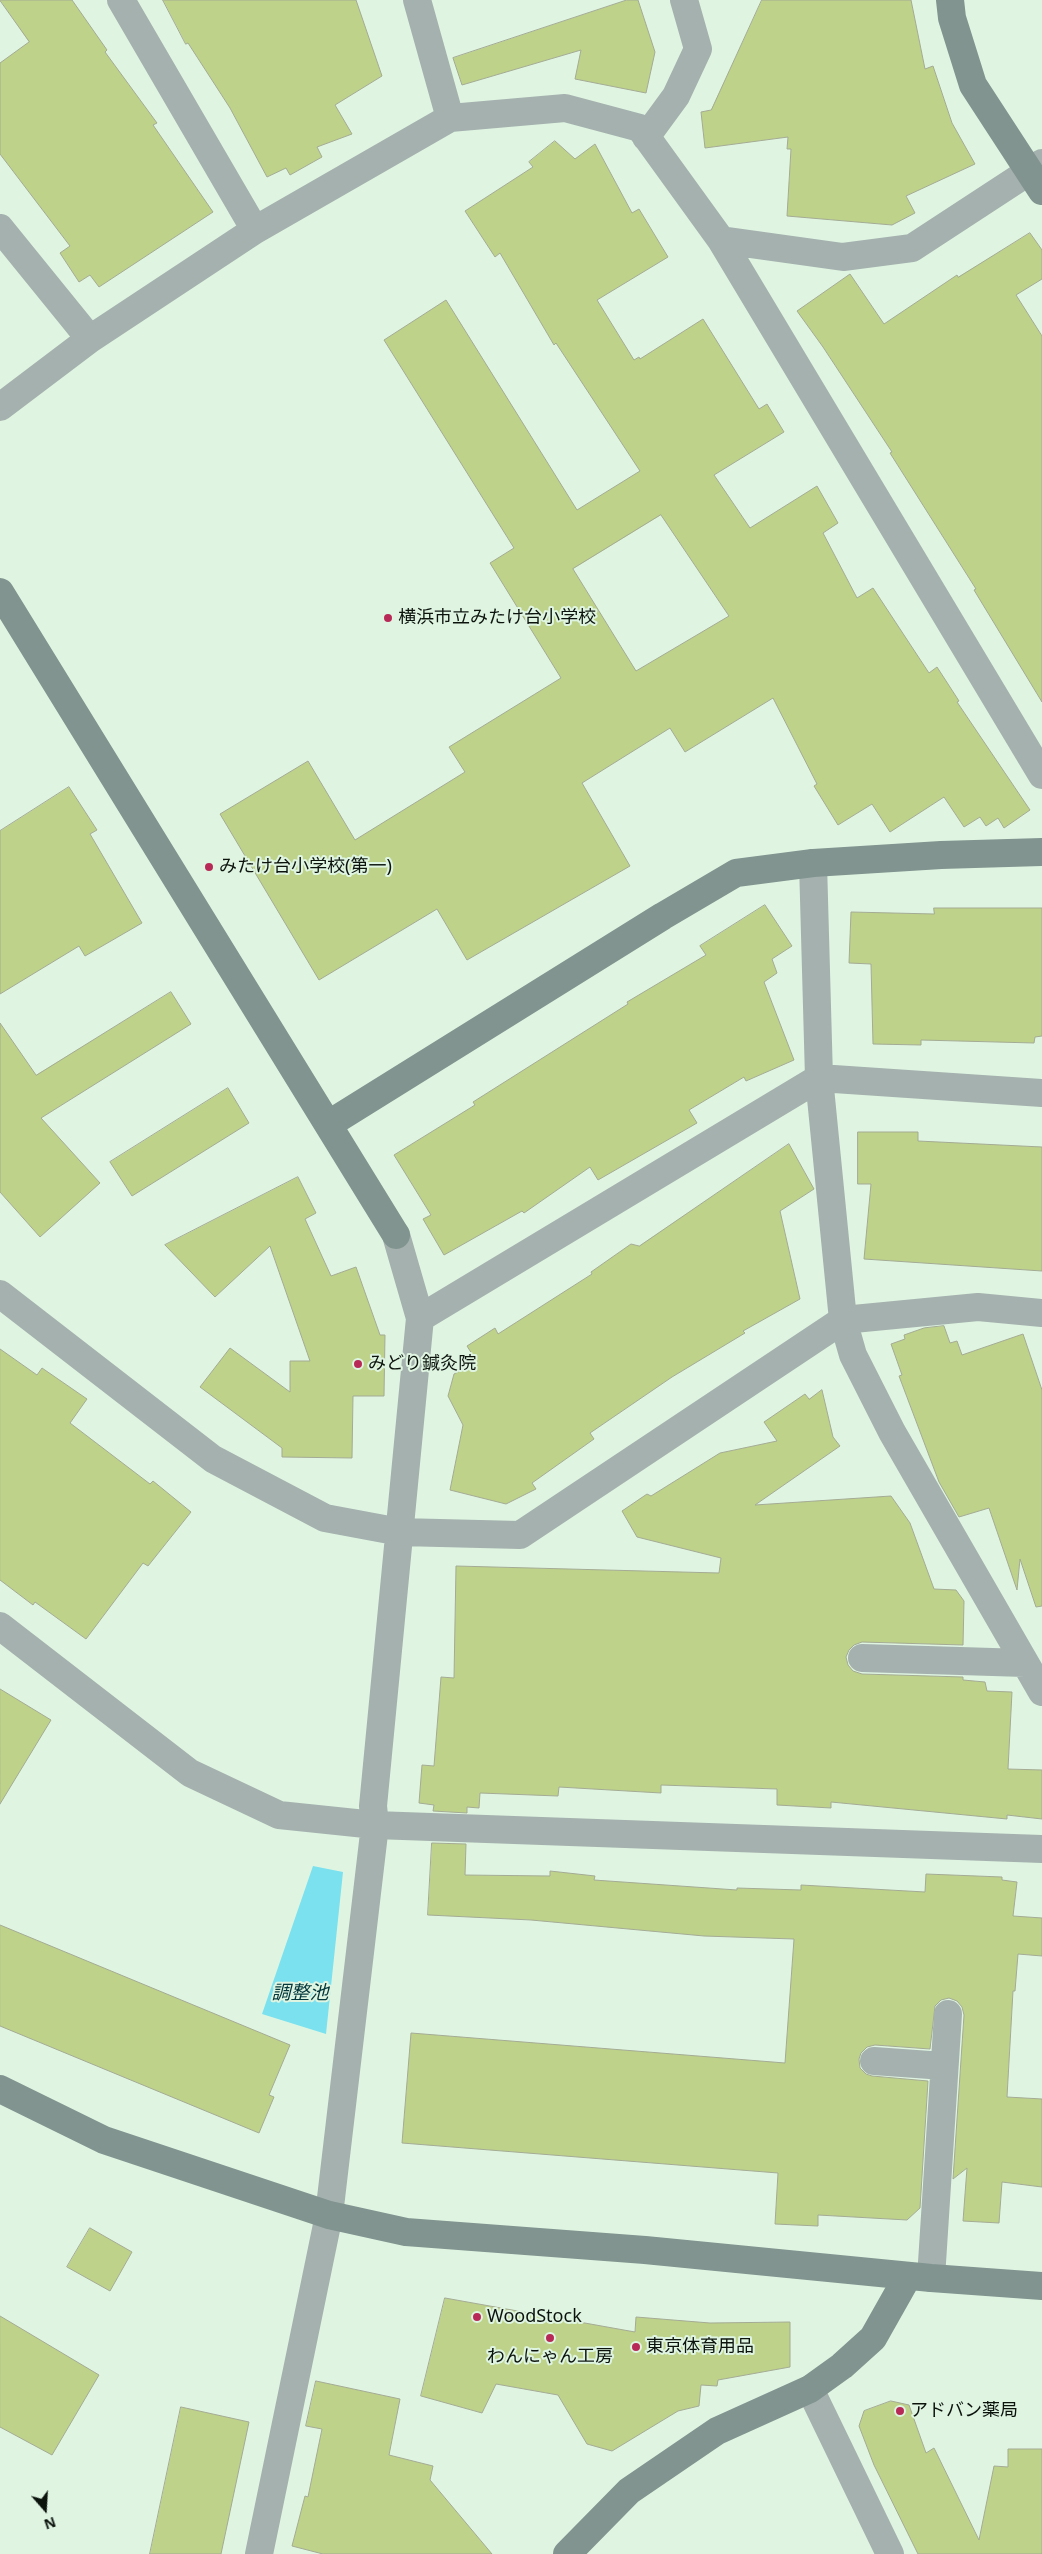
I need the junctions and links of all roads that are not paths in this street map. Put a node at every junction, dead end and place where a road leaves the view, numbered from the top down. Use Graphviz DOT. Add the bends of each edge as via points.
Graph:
graph roads {
  1 [pos="120,0"];
  2 [pos="417,0"];
  3 [pos="684,0"];
  4 [pos="950,0"];
  5 [pos="450,118"];
  6 [pos="646,137"];
  7 [pos="1038,175"];
  8 [pos="0,228"];
  9 [pos="255,230"];
  10 [pos="721,240"];
  11 [pos="90,338"];
  12 [pos="0,408"];
  13 [pos="0,592"];
  14 [pos="1042,775"];
  15 [pos="1042,852"];
  16 [pos="813,863"];
  17 [pos="820,1078"];
  18 [pos="1042,1093"];
  19 [pos="329,1124"];
  20 [pos="0,1294"];
  21 [pos="1042,1313"];
  22 [pos="420,1318"];
  23 [pos="843,1320"];
  24 [pos="400,1532"];
  25 [pos="0,1626"];
  26 [pos="862,1658"];
  27 [pos="1025,1663"];
  28 [pos="1042,1692"];
  29 [pos="375,1825"];
  30 [pos="1042,1849"];
  31 [pos="948,2014"];
  32 [pos="874,2061"];
  33 [pos="944,2066"];
  34 [pos="0,2089"];
  35 [pos="329,2215"];
  36 [pos="919,2277"];
  37 [pos="1042,2286"];
  38 [pos="810,2389"];
  39 [pos="259,2554"];
  40 [pos="567,2554"];
  41 [pos="890,2554"];
  1 -- 9 [label="street"];
  2 -- 5 [label="street"];
  3 -- 6 [label="street" via="698,49 676,96"];
  4 -- 7 [label="street" via="952,18 973,85"];
  5 -- 6 [label="street" via="565,108 640,128"];
  5 -- 9 [label="street"];
  6 -- 10 [label="street"];
  7 -- 10 [label="street" via="912,248 844,257"];
  8 -- 11 [label="street"];
  9 -- 11 [label="street"];
  10 -- 14 [label="street"];
  11 -- 12 [label="street"];
  13 -- 19 [label="street"];
  15 -- 16 [label="street"];
  16 -- 17 [label="street"];
  16 -- 19 [label="street" via="736,873"];
  17 -- 18 [label="street"];
  17 -- 22 [label="street"];
  17 -- 23 [label="street"];
  19 -- 22 [label="street" via="396,1235"];
  20 -- 24 [label="street" via="213,1459 325,1518"];
  21 -- 23 [label="street" via="978,1307"];
  22 -- 24 [label="street"];
  23 -- 24 [label="street" via="520,1535"];
  23 -- 27 [label="street" via="853,1355 892,1432"];
  24 -- 29 [label="street" via="373,1806"];
  25 -- 29 [label="street" via="190,1773 279,1815"];
  26 -- 27 [label="street"];
  27 -- 28 [label="street"];
  29 -- 30 [label="street"];
  29 -- 35 [label="street"];
  31 -- 33 [label="street"];
  32 -- 33 [label="street"];
  33 -- 36 [label="street"];
  34 -- 35 [label="street" via="104,2140"];
  35 -- 36 [label="street" via="406,2232 645,2250"];
  35 -- 39 [label="street"];
  36 -- 37 [label="street"];
  36 -- 38 [label="street" via="873,2338"];
  38 -- 40 [label="street" via="709,2437 629,2491"];
  38 -- 41 [label="street"];
}
